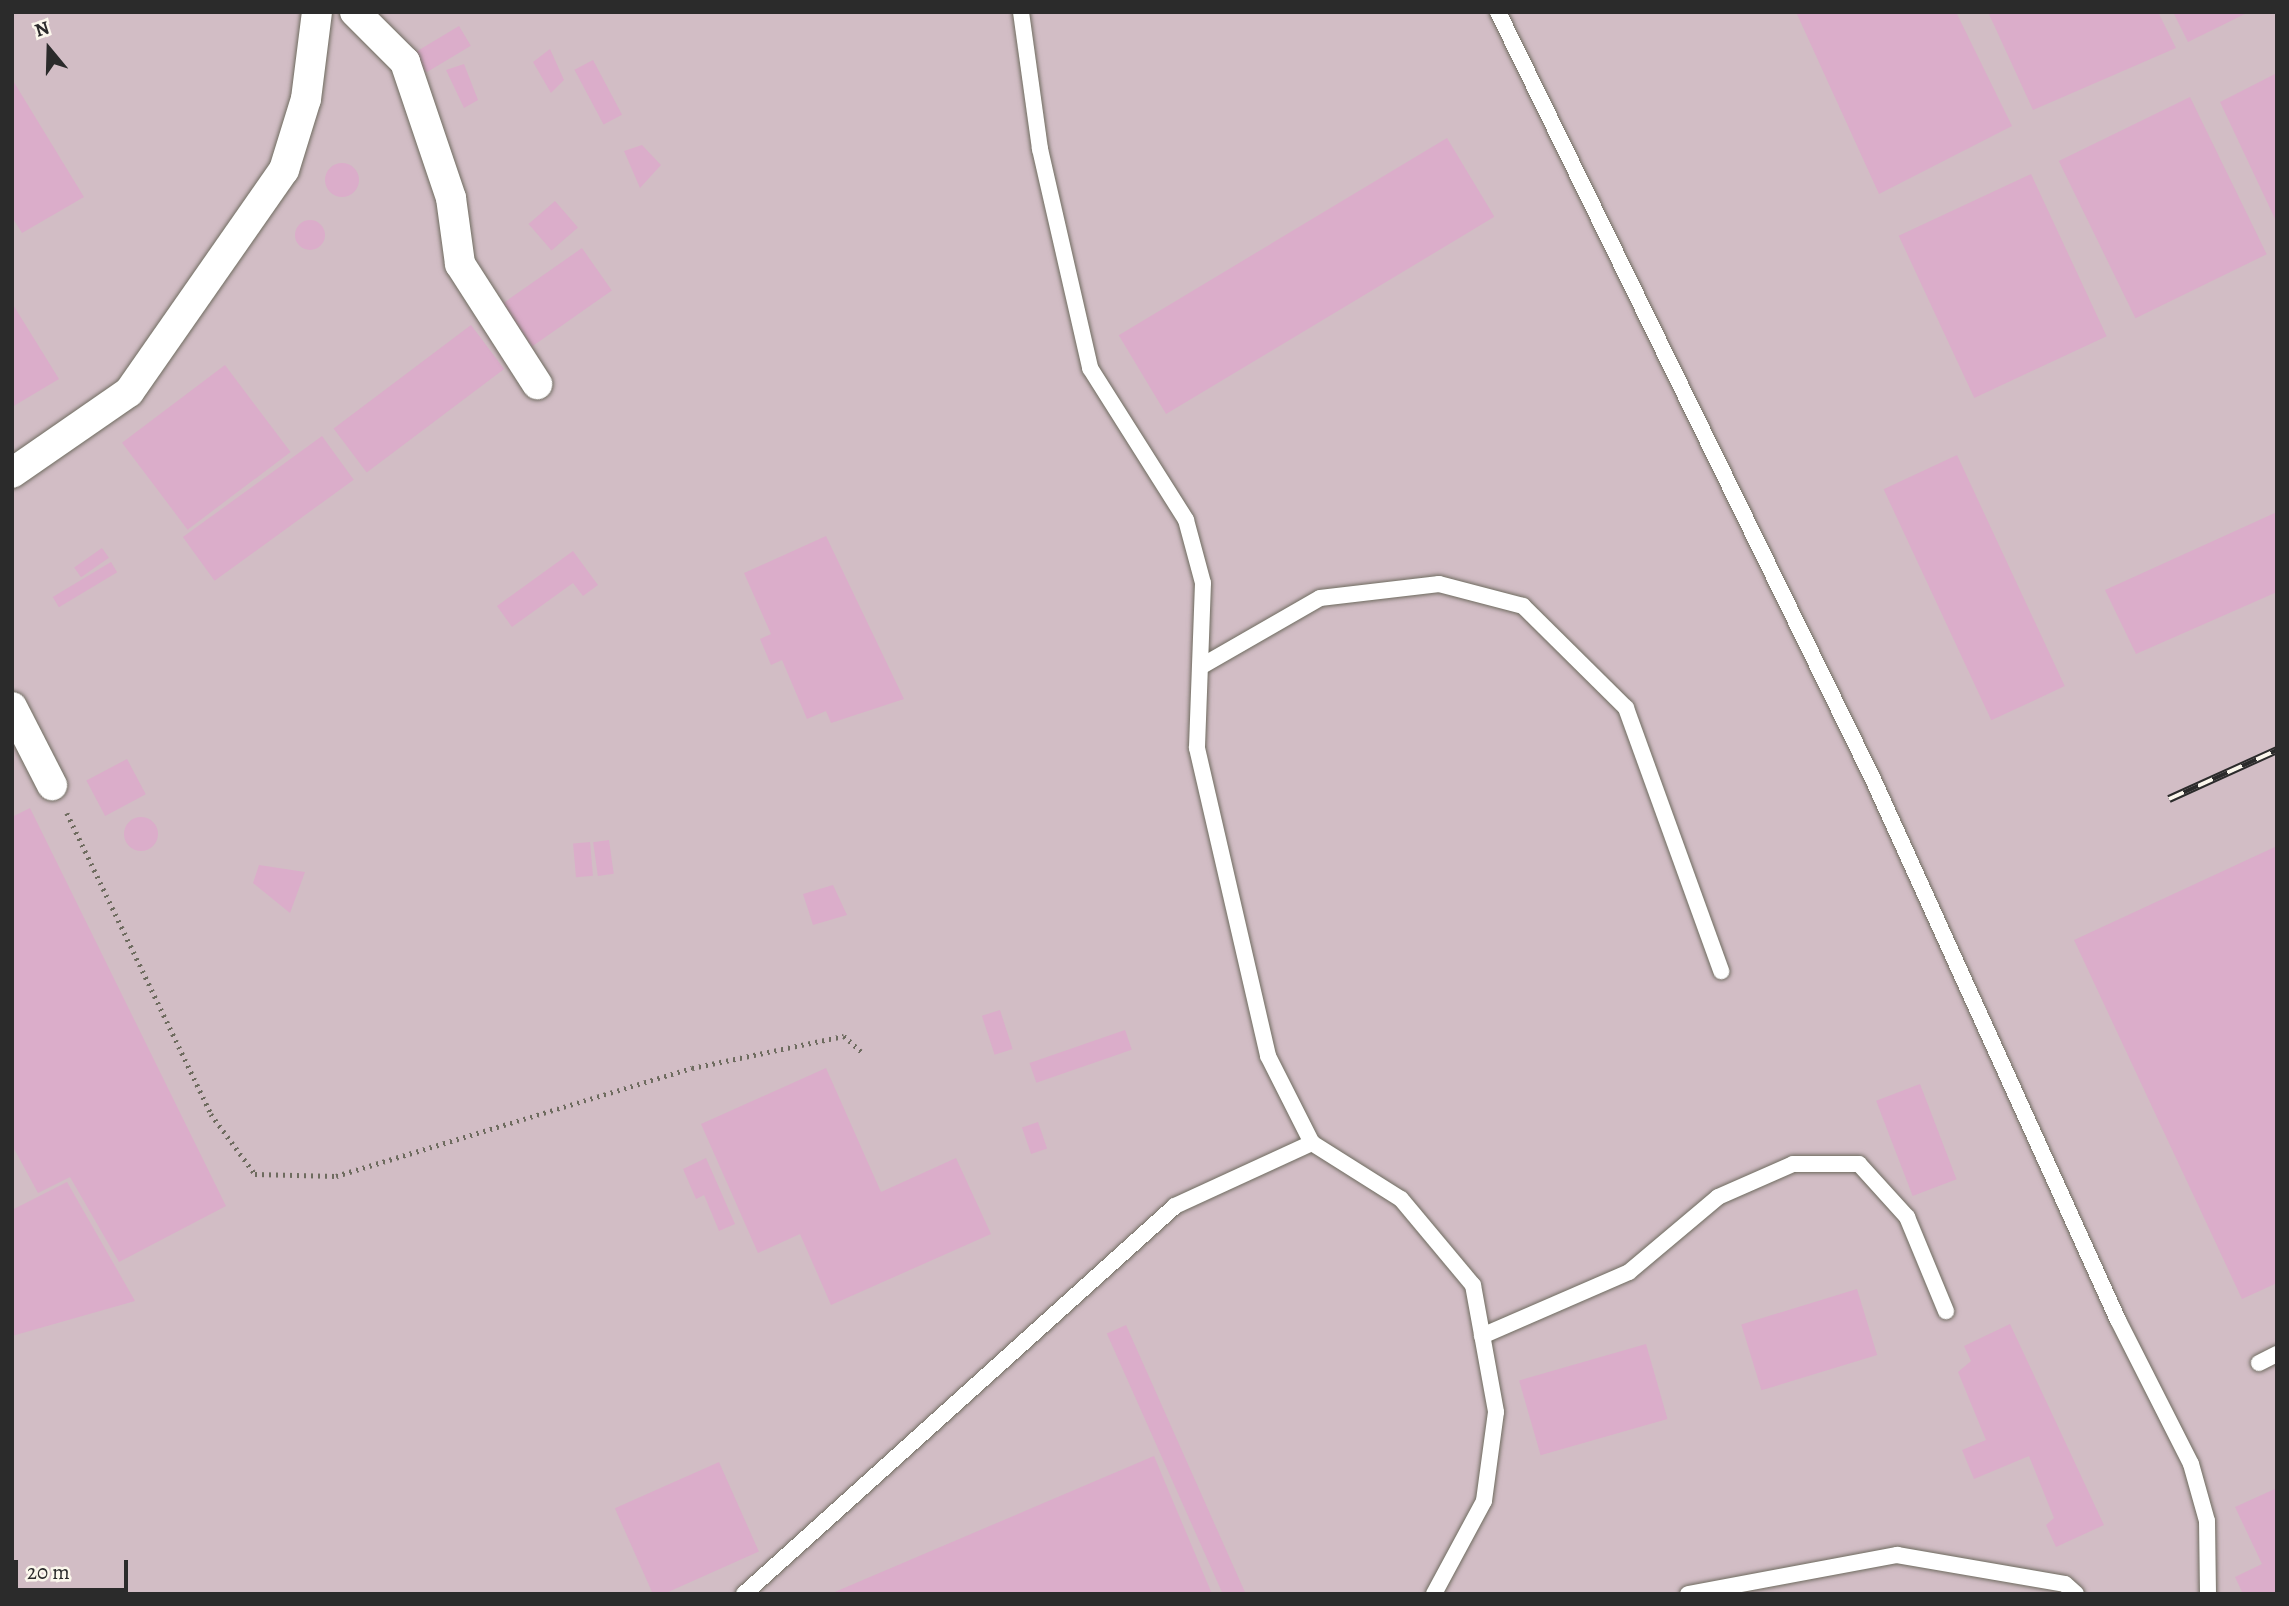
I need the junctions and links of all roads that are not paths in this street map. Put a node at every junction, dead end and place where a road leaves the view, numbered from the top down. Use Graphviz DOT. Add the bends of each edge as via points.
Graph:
graph roads {
  1 [pos="317,12"];
  2 [pos="355,12"];
  3 [pos="1021,12"];
  4 [pos="1498,12"];
  5 [pos="537,384"];
  6 [pos="12,473"];
  7 [pos="1200,667"];
  8 [pos="12,706"];
  9 [pos="52,785"];
  10 [pos="1721,971"];
  11 [pos="1312,1143"];
  12 [pos="1946,1311"];
  13 [pos="1482,1336"];
  14 [pos="2277,1354"];
  15 [pos="2259,1363"];
  16 [pos="1438,1593"];
  17 [pos="744,1594"];
  18 [pos="1688,1594"];
  19 [pos="2076,1594"];
  20 [pos="2208,1594"];
  1 -- 6 [label="street" via="306,99 285,170 129,392"];
  2 -- 5 [label="street" via="405,62 451,198 460,264"];
  3 -- 7 [label="lane" via="1040,149 1090,368 1186,520 1203,583"];
  4 -- 20 [label="lane" via="1872,777 2118,1320 2191,1464 2207,1521"];
  7 -- 10 [label="lane" via="1320,598 1439,584 1523,606 1626,708"];
  7 -- 11 [label="lane" via="1197,748 1226,890 1268,1056"];
  8 -- 9 [label="street"];
  11 -- 13 [label="lane" via="1401,1199 1473,1284"];
  11 -- 17 [label="lane" via="1175,1206"];
  12 -- 13 [label="lane" via="1907,1217 1859,1164 1793,1164 1718,1197 1629,1272"];
  13 -- 16 [label="lane" via="1496,1412 1484,1501"];
  14 -- 15 [label="lane"];
  18 -- 19 [label="lane" via="1897,1555 2065,1584"];
}
